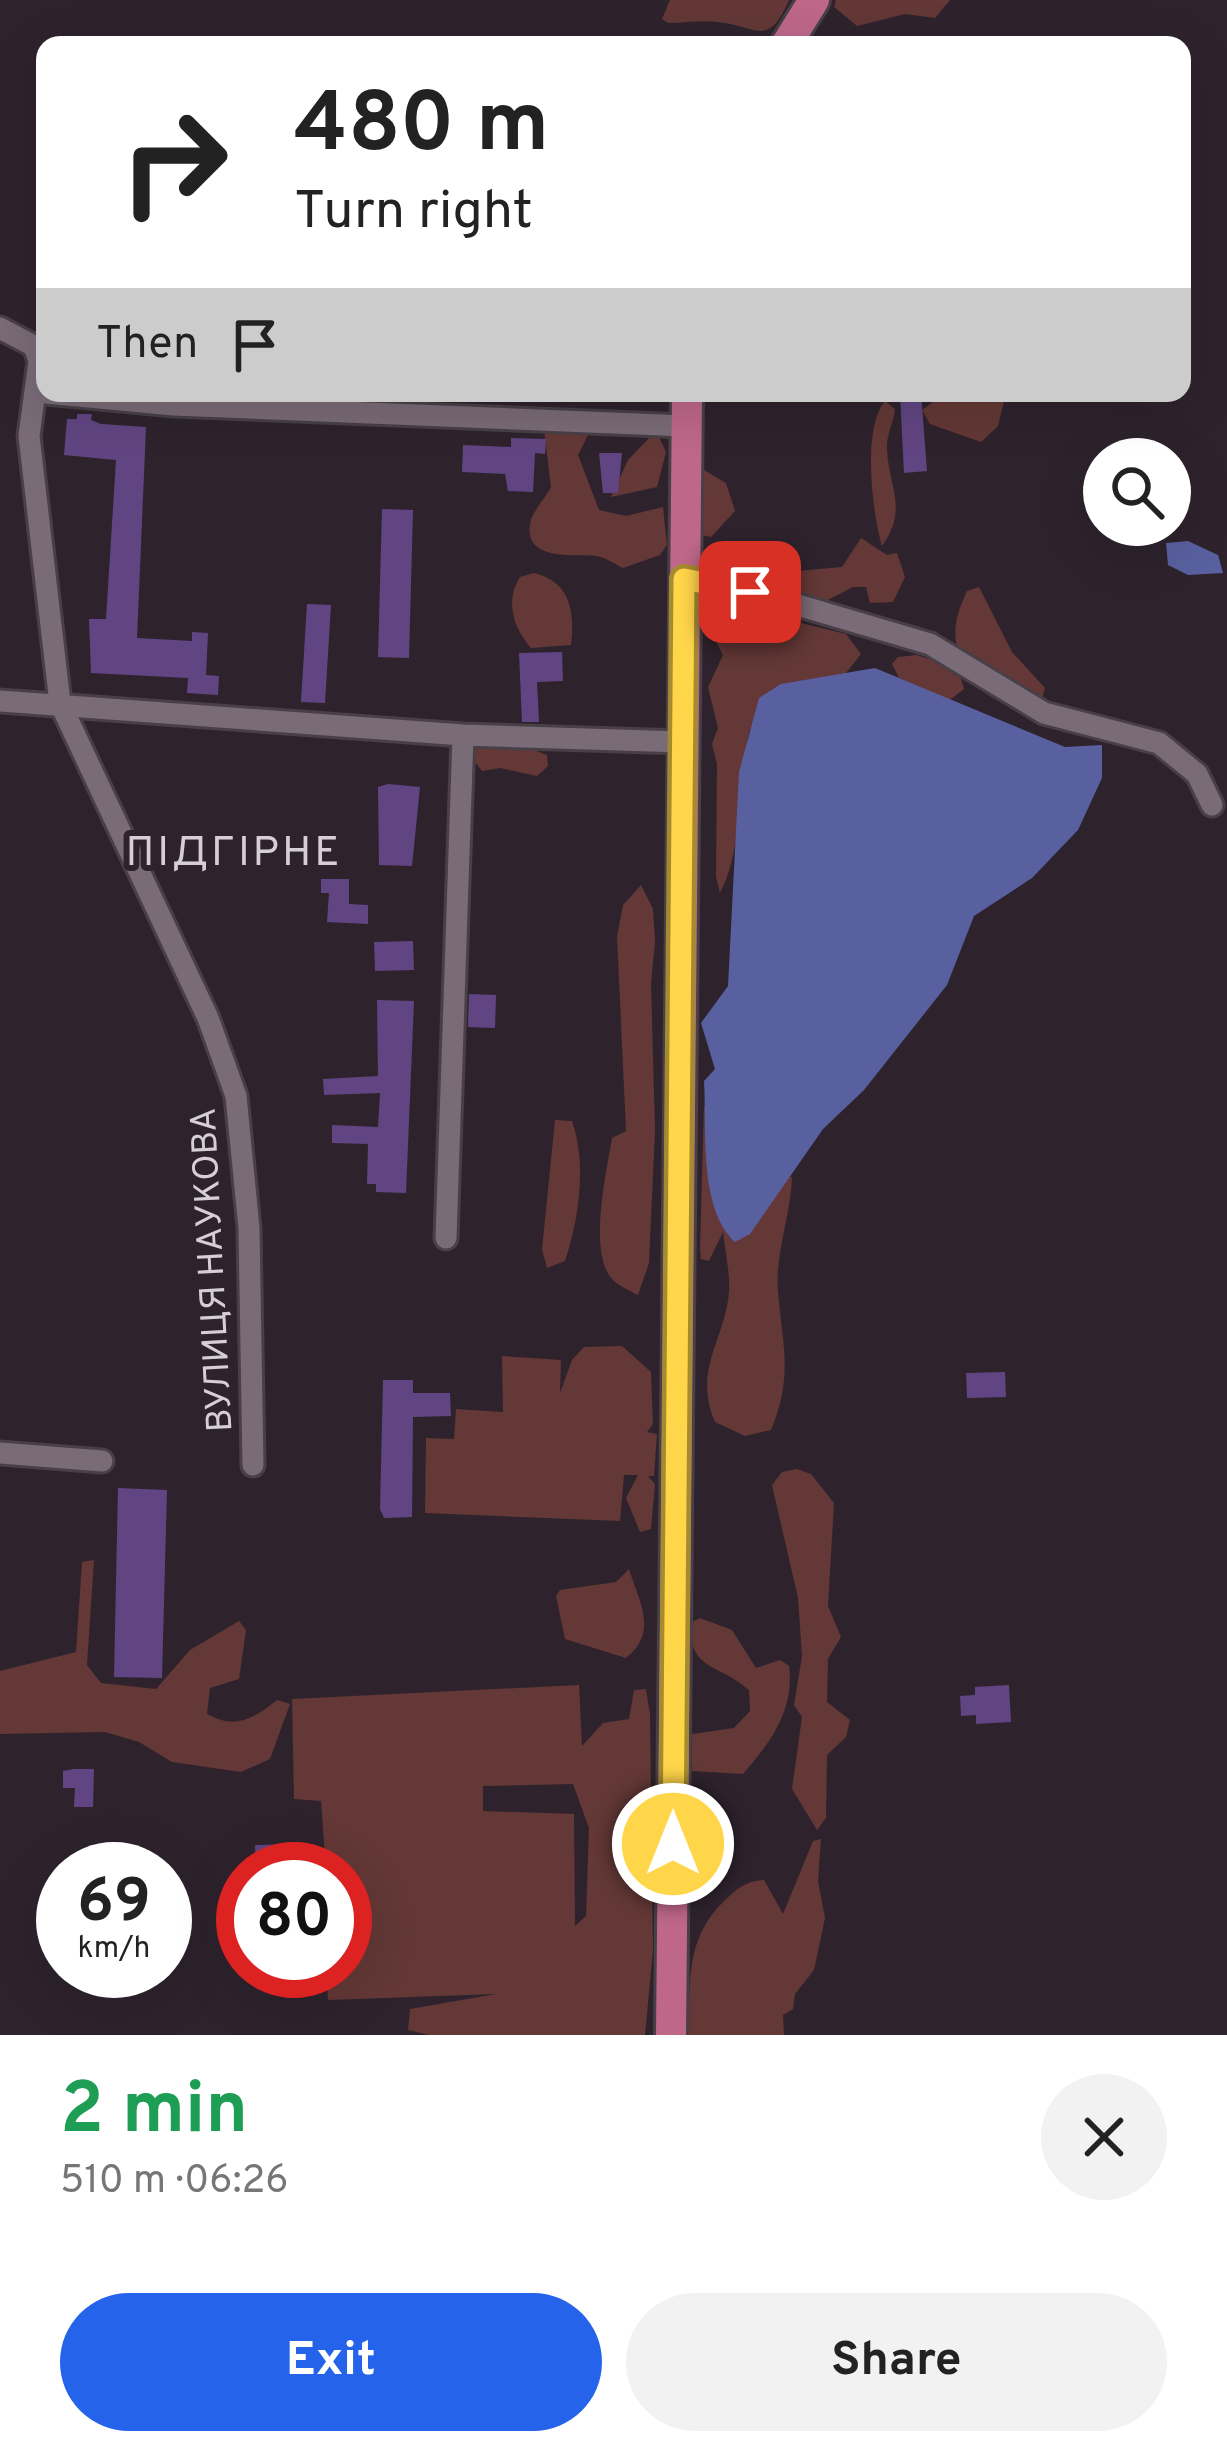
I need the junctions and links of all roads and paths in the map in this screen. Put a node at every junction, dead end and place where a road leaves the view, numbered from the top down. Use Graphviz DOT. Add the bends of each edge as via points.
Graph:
graph roads {
  1 [pos="814,0"];
  2 [pos="792,36"];
  3 [pos="0,328"];
  4 [pos="36,356"];
  5 [pos="40,402"];
  6 [pos="146,402"];
  7 [pos="687,402"];
  8 [pos="686,426"];
  9 [pos="684,579"];
  10 [pos="0,701"];
  11 [pos="60,703"];
  12 [pos="464,735"];
  13 [pos="682,742"];
  14 [pos="1213,805"];
  15 [pos="446,1238"];
  16 [pos="0,1453"];
  17 [pos="102,1461"];
  18 [pos="253,1465"];
  19 [pos="671,2035"];
  1 -- 2 [label="highway"];
  3 -- 4 [label="street, ВУЛИЦЯ НАУКОВА" via="34,346"];
  5 -- 11 [label="street, ВУЛИЦЯ НАУКОВА" via="29,436"];
  6 -- 8 [label="street"];
  7 -- 8 [label="highway"];
  8 -- 9 [label="highway"];
  9 -- 13 [label="highway"];
  9 -- 14 [label="street" via="930,644 1044,713 1159,743 1197,774"];
  10 -- 11 [label="street"];
  11 -- 12 [label="street"];
  11 -- 18 [label="street, ВУЛИЦЯ НАУКОВА" via="208,1018 236,1096 249,1228"];
  12 -- 13 [label="street"];
  12 -- 15 [label="street"];
  13 -- 19 [label="highway"];
  16 -- 17 [label="street"];
}
